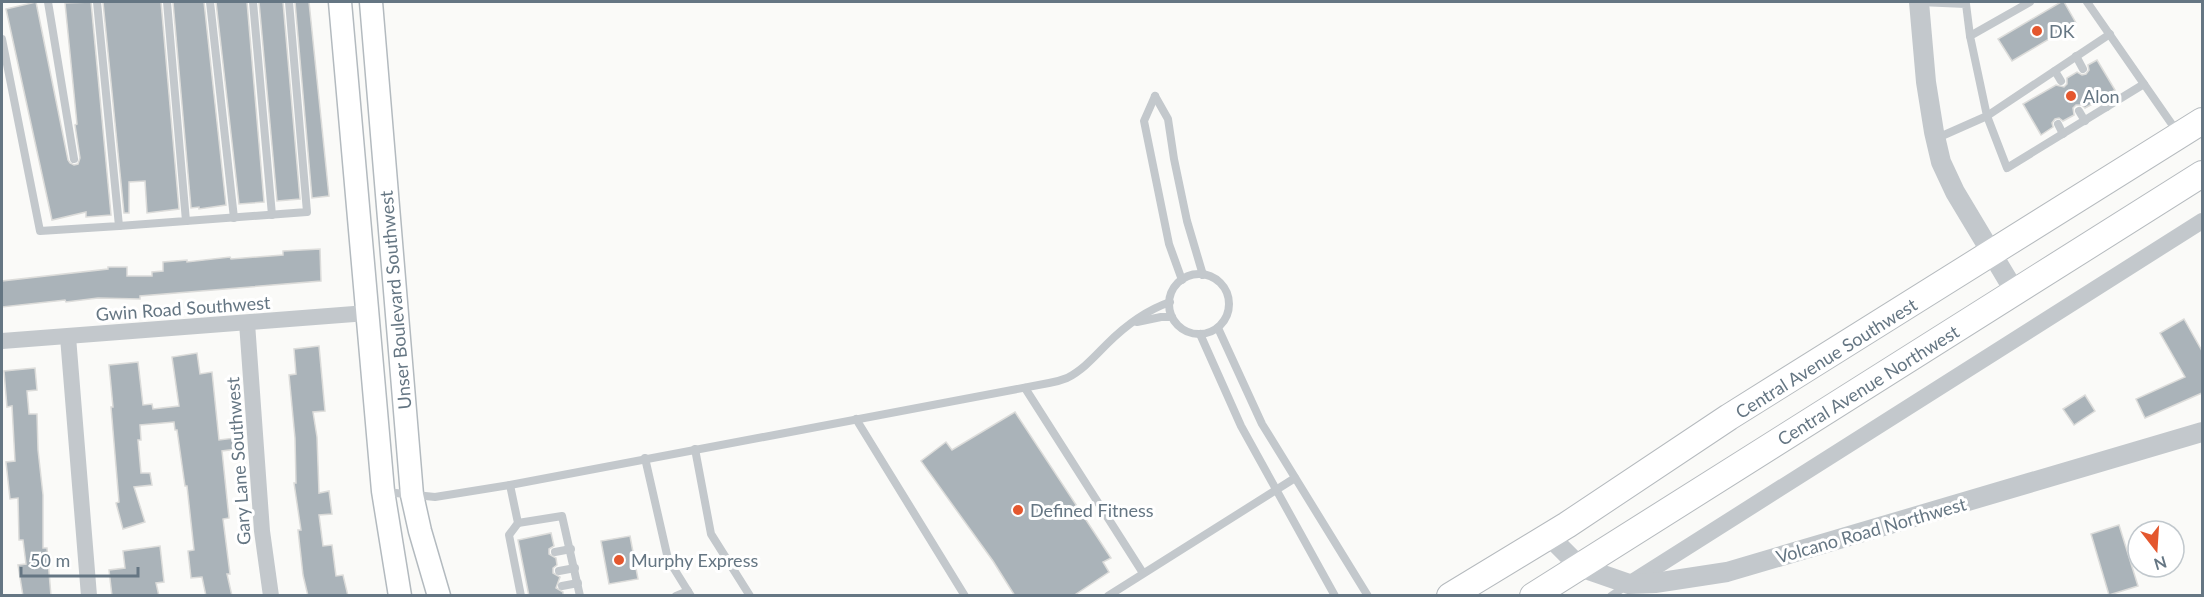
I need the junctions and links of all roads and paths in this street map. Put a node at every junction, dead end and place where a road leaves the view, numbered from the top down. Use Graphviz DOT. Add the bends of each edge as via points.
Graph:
graph roads {
  1 [pos="48,2"];
  2 [pos="98,2"];
  3 [pos="166,2"];
  4 [pos="210,2"];
  5 [pos="253,2"];
  6 [pos="289,2"];
  7 [pos="340,2"];
  8 [pos="371,2"];
  9 [pos="1919,2"];
  10 [pos="2030,2"];
  11 [pos="2087,2"];
  12 [pos="2110,34"];
  13 [pos="1970,36"];
  14 [pos="2,39"];
  15 [pos="2076,57"];
  16 [pos="2083,69"];
  17 [pos="2055,71"];
  18 [pos="2061,81"];
  19 [pos="2144,84"];
  20 [pos="2034,85"];
  21 [pos="2040,94"];
  22 [pos="2101,98"];
  23 [pos="2107,107"];
  24 [pos="2079,111"];
  25 [pos="1987,116"];
  26 [pos="2085,120"];
  27 [pos="2202,121"];
  28 [pos="2058,124"];
  29 [pos="2063,134"];
  30 [pos="2180,136"];
  31 [pos="1935,139"];
  32 [pos="74,159"];
  33 [pos="2202,174"];
  34 [pos="272,215"];
  35 [pos="234,218"];
  36 [pos="186,221"];
  37 [pos="2202,221"];
  38 [pos="119,226"];
  39 [pos="1992,255"];
  40 [pos="1203,275"];
  41 [pos="1182,280"];
  42 [pos="2015,292"];
  43 [pos="1170,302"];
  44 [pos="367,313"];
  45 [pos="1172,317"];
  46 [pos="1134,322"];
  47 [pos="247,323"];
  48 [pos="1218,328"];
  49 [pos="1200,334"];
  50 [pos="68,337"];
  51 [pos="2,341"];
  52 [pos="1025,388"];
  53 [pos="856,419"];
  54 [pos="2202,432"];
  55 [pos="695,449"];
  56 [pos="645,458"];
  57 [pos="1294,478"];
  58 [pos="510,486"];
  59 [pos="1276,490"];
  60 [pos="383,491"];
  61 [pos="412,495"];
  62 [pos="518,523"];
  63 [pos="1549,536"];
  64 [pos="571,549"];
  65 [pos="555,552"];
  66 [pos="1580,567"];
  67 [pos="575,568"];
  68 [pos="559,571"];
  69 [pos="1143,573"];
  70 [pos="578,583"];
  71 [pos="1629,584"];
  72 [pos="562,586"];
  73 [pos="690,593"];
  74 [pos="524,595"];
  75 [pos="89,596"];
  76 [pos="270,596"];
  77 [pos="400,596"];
  78 [pos="439,596"];
  79 [pos="580,596"];
  80 [pos="676,596"];
  81 [pos="750,596"];
  82 [pos="965,596"];
  83 [pos="1108,596"];
  84 [pos="1335,596"];
  85 [pos="1368,596"];
  86 [pos="1450,596"];
  87 [pos="1533,596"];
  88 [pos="1611,596"];
  1 -- 32 [label="lane"];
  2 -- 38 [label="lane"];
  3 -- 36 [label="lane"];
  4 -- 35 [label="lane"];
  5 -- 34 [label="lane"];
  6 -- 34 [label="lane" via="307,212"];
  7 -- 44 [label="main road, Unser Boulevard Southwest"];
  8 -- 61 [label="main road, Unser Boulevard Southwest"];
  9 -- 13 [label="lane" via="1966,4"];
  9 -- 31 [label="street"];
  10 -- 13 [label="lane"];
  11 -- 12 [label="lane"];
  12 -- 15 [label="lane"];
  12 -- 19 [label="lane"];
  13 -- 25 [label="lane"];
  14 -- 38 [label="lane" via="40,231"];
  15 -- 16 [label="lane"];
  15 -- 17 [label="lane"];
  17 -- 18 [label="lane"];
  17 -- 20 [label="lane"];
  19 -- 23 [label="lane"];
  19 -- 30 [label="lane"];
  20 -- 21 [label="lane"];
  20 -- 25 [label="lane"];
  22 -- 23 [label="lane"];
  23 -- 26 [label="lane"];
  24 -- 26 [label="lane"];
  25 -- 29 [label="lane" via="2007,168"];
  25 -- 31 [label="lane"];
  26 -- 29 [label="lane"];
  27 -- 30 [label="main road, Central Avenue Southwest"];
  28 -- 29 [label="lane"];
  30 -- 39 [label="main road, Central Avenue Southwest"];
  31 -- 39 [label="street" via="1955,192"];
  33 -- 42 [label="main road, Central Avenue Northwest"];
  34 -- 35 [label="lane"];
  35 -- 36 [label="lane"];
  36 -- 38 [label="lane"];
  37 -- 71 [label="street"];
  39 -- 42 [label="street"];
  39 -- 63 [label="main road, Central Avenue Southwest" via="1729,417"];
  40 -- 41 [label="lane"];
  40 -- 41 [label="lane" via="1187,221 1168,118 1155,96 1144,121 1169,244"];
  40 -- 48 [label="lane" via="1221,284 1227,292 1229,312"];
  41 -- 43 [label="lane"];
  42 -- 66 [label="main road, Central Avenue Northwest"];
  43 -- 45 [label="lane"];
  43 -- 46 [label="lane"];
  44 -- 47 [label="street, Gwin Road Southwest"];
  44 -- 60 [label="main road, Unser Boulevard Southwest"];
  45 -- 46 [label="lane"];
  45 -- 49 [label="lane" via="1183,330"];
  46 -- 52 [label="lane" via="1067,378"];
  47 -- 50 [label="street, Gwin Road Southwest"];
  47 -- 76 [label="street, Gary Lane Southwest"];
  48 -- 49 [label="lane"];
  48 -- 57 [label="lane" via="1262,424"];
  49 -- 59 [label="lane" via="1241,426"];
  50 -- 51 [label="street, Gwin Road Southwest"];
  50 -- 75 [label="street"];
  52 -- 53 [label="lane"];
  52 -- 69 [label="lane"];
  53 -- 55 [label="lane"];
  53 -- 82 [label="lane"];
  54 -- 71 [label="street, Volcano Road Northwest" via="1727,572"];
  55 -- 56 [label="lane"];
  55 -- 81 [label="lane" via="711,534"];
  56 -- 58 [label="lane"];
  56 -- 73 [label="lane" via="668,559"];
  57 -- 59 [label="lane"];
  57 -- 85 [label="lane"];
  58 -- 61 [label="lane" via="435,498"];
  58 -- 62 [label="lane"];
  59 -- 69 [label="lane"];
  59 -- 84 [label="lane"];
  60 -- 61 [label="lane"];
  60 -- 77 [label="main road, Unser Boulevard Southwest"];
  61 -- 78 [label="main road, Unser Boulevard Southwest"];
  62 -- 64 [label="lane" via="562,516"];
  62 -- 74 [label="lane" via="509,535"];
  63 -- 66 [label="street, Volcano Road Northwest"];
  63 -- 86 [label="main road, Central Avenue Southwest"];
  64 -- 65 [label="lane"];
  64 -- 67 [label="lane"];
  66 -- 71 [label="street, Volcano Road Northwest"];
  66 -- 87 [label="main road, Central Avenue Northwest"];
  67 -- 68 [label="lane"];
  67 -- 70 [label="lane"];
  69 -- 83 [label="lane"];
  70 -- 72 [label="lane"];
  70 -- 79 [label="lane"];
  71 -- 88 [label="lane"];
  73 -- 80 [label="lane"];
}
